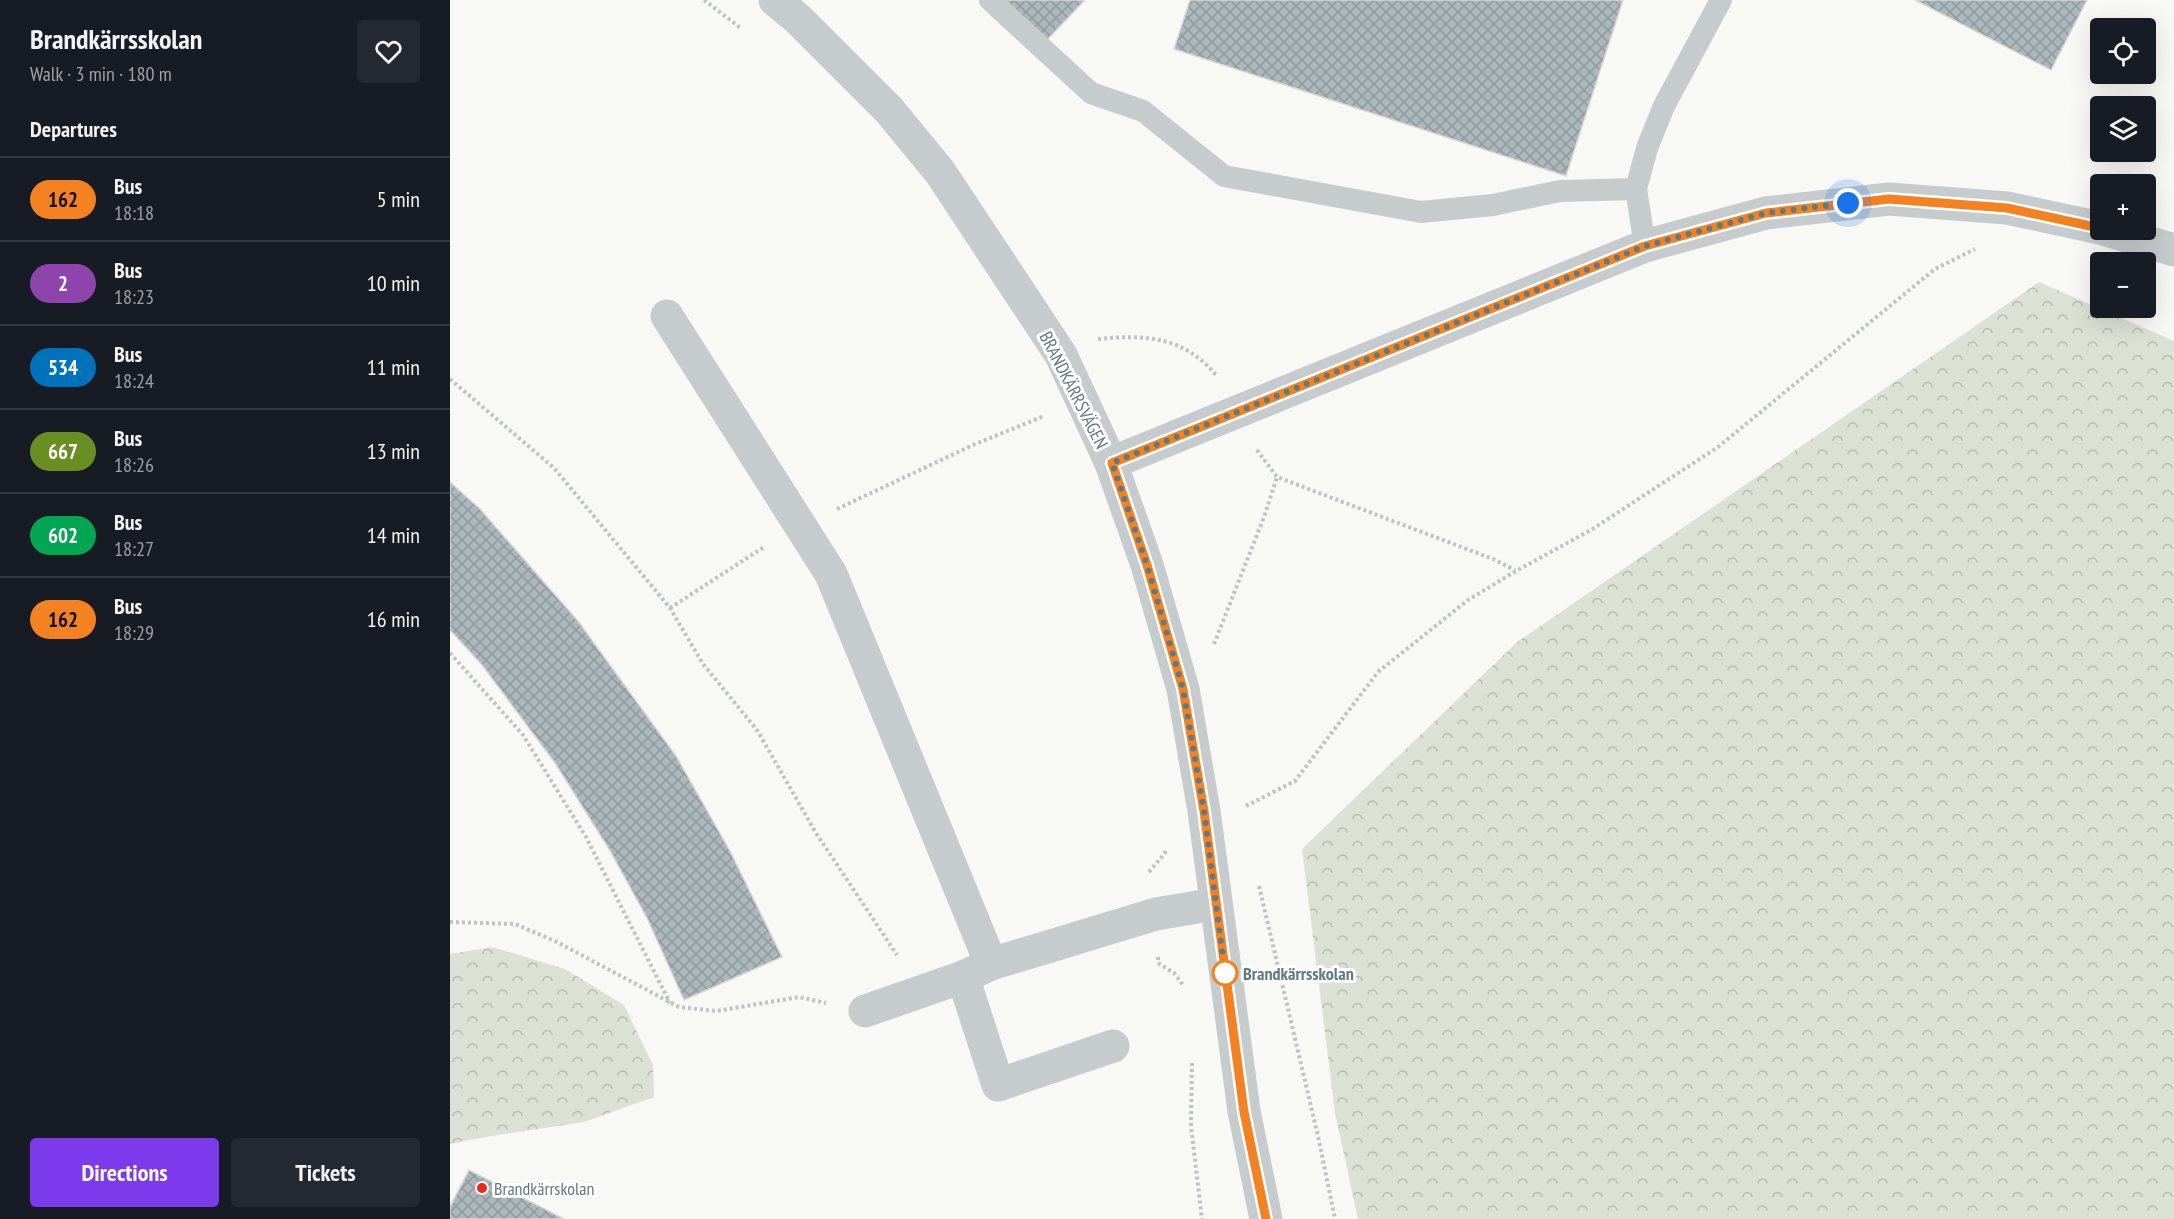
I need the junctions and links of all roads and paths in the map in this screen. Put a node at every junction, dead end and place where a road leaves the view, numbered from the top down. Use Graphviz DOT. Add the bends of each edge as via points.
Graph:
graph roads {
  1 [pos="705,0"];
  2 [pos="775,0"];
  3 [pos="990,0"];
  4 [pos="1721,0"];
  5 [pos="747,33"];
  6 [pos="1636,189"];
  7 [pos="2090,226"];
  8 [pos="2140,240"];
  9 [pos="1645,246"];
  10 [pos="1976,249"];
  11 [pos="2174,250"];
  12 [pos="667,316"];
  13 [pos="450,379"];
  14 [pos="1047,414"];
  15 [pos="974,445"];
  16 [pos="1254,446"];
  17 [pos="1112,463"];
  18 [pos="1278,477"];
  19 [pos="1516,571"];
  20 [pos="1212,647"];
  21 [pos="450,653"];
  22 [pos="1242,808"];
  23 [pos="1165,841"];
  24 [pos="1257,875"];
  25 [pos="1215,904"];
  26 [pos="1156,914"];
  27 [pos="450,922"];
  28 [pos="977,970"];
  29 [pos="1185,987"];
  30 [pos="921,991"];
  31 [pos="671,1003"];
  32 [pos="865,1011"];
  33 [pos="1113,1046"];
  34 [pos="1192,1057"];
  35 [pos="1202,1219"];
  36 [pos="1266,1219"];
  37 [pos="1335,1219"];
  1 -- 5 [label="path"];
  2 -- 17 [label="street, BRANDKÄRRSVÄGEN" via="889,110 940,172 1061,355"];
  3 -- 6 [label="lane" via="1091,93 1143,111 1224,176 1421,212 1493,205 1560,191"];
  4 -- 6 [label="lane" via="1664,106"];
  6 -- 9 [label="lane"];
  7 -- 9 [label="street" via="2007,208 1889,199 1766,213"];
  8 -- 11 [label="street"];
  9 -- 17 [label="street"];
  10 -- 19 [label="path" via="1935,269 1718,447 1591,530"];
  12 -- 28 [label="street" via="831,573"];
  13 -- 30 [label="path" via="554,468 670,608 704,664 757,730 816,833"];
  14 -- 15 [label="path"];
  16 -- 18 [label="path"];
  17 -- 25 [label="street, BRANDKÄRRSVÄGEN" via="1183,689"];
  18 -- 19 [label="path"];
  18 -- 20 [label="path"];
  19 -- 22 [label="path" via="1468,600 1378,672 1295,781"];
  21 -- 31 [label="path" via="523,735 586,837"];
  23 -- 26 [label="path" via="1165,853 1148,871"];
  24 -- 37 [label="path"];
  25 -- 26 [label="street"];
  25 -- 36 [label="street, BRANDKÄRRSVÄGEN" via="1244,1112"];
  26 -- 28 [label="street"];
  26 -- 29 [label="path" via="1158,963 1174,973"];
  27 -- 31 [label="path" via="515,924"];
  28 -- 30 [label="street"];
  28 -- 33 [label="street" via="998,1084"];
  30 -- 32 [label="street"];
  31 -- 32 [label="path" via="716,1011 799,997"];
  34 -- 35 [label="path" via="1191,1126"];
}
